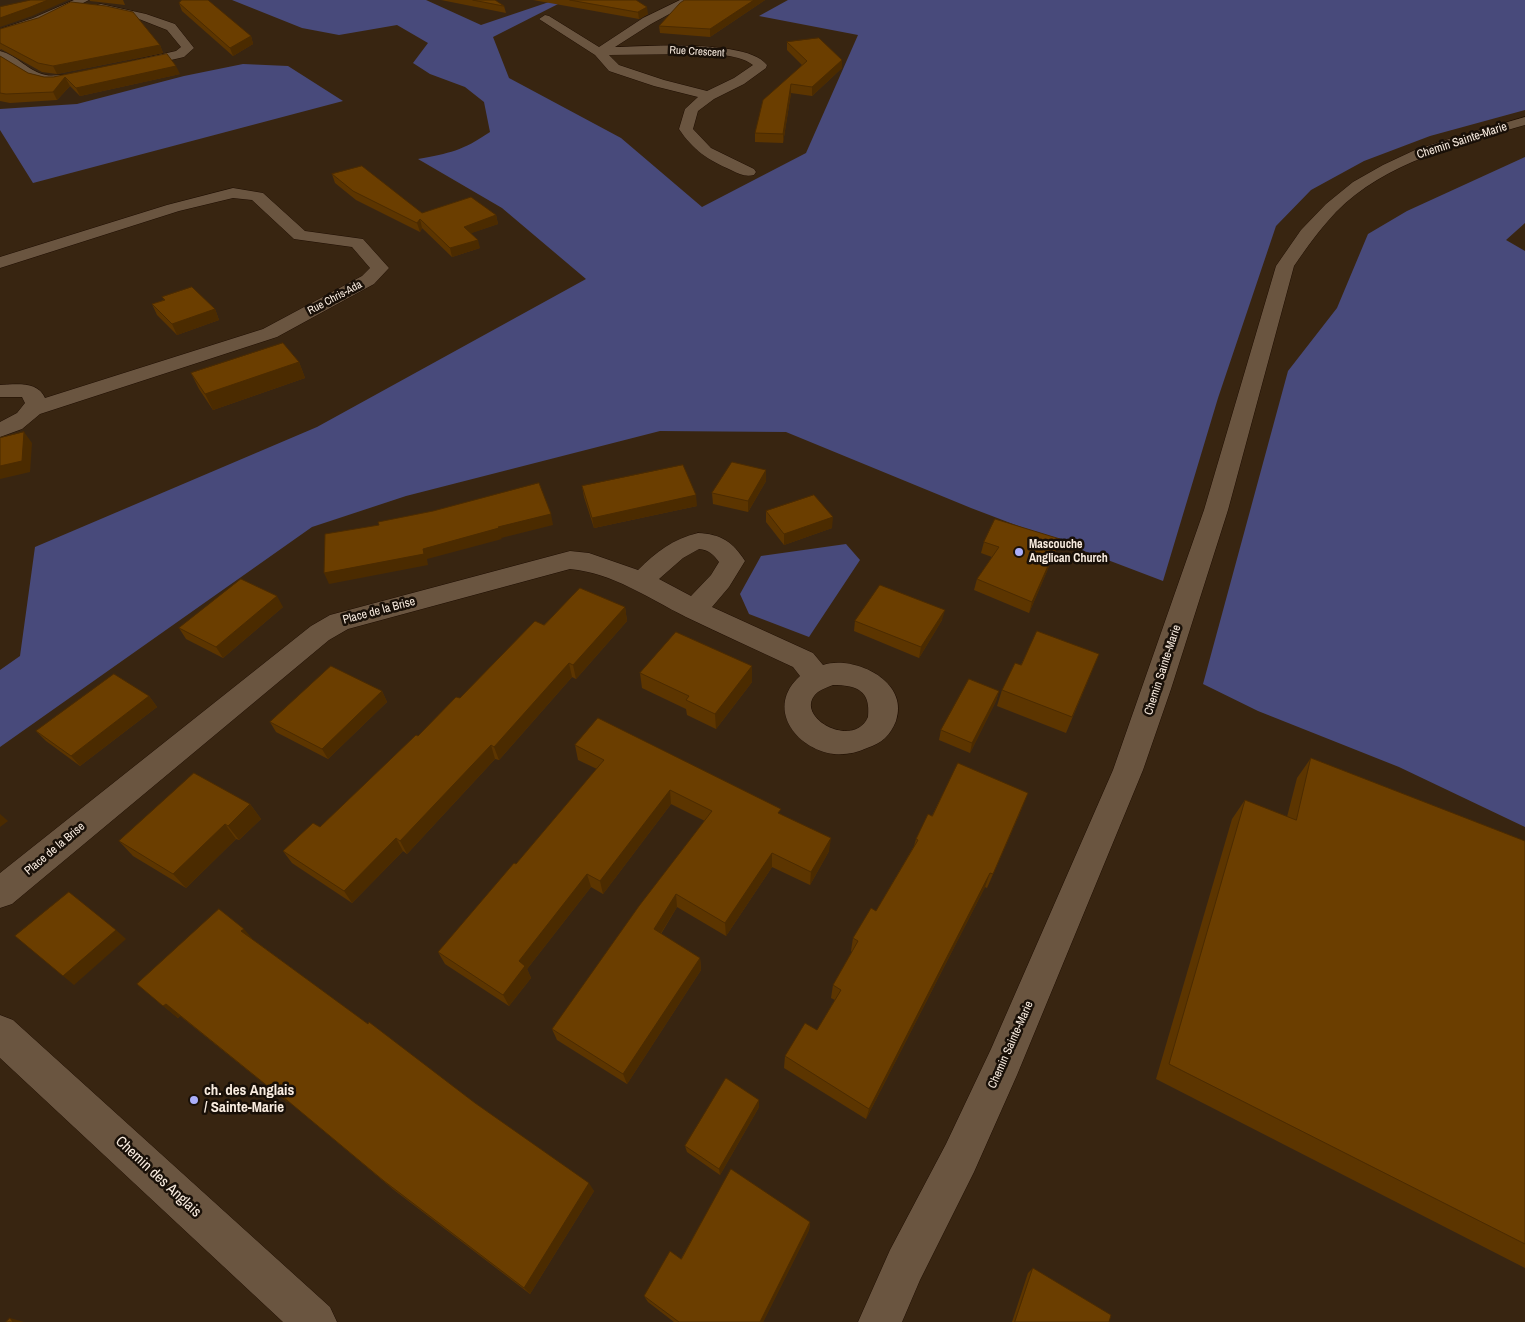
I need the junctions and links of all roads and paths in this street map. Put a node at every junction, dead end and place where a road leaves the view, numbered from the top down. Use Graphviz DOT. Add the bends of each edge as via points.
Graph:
graph roads {
  1 [pos="689,0"];
  2 [pos="78,3"];
  3 [pos="545,19"];
  4 [pos="0,33"];
  5 [pos="599,52"];
  6 [pos="0,54"];
  7 [pos="122,68"];
  8 [pos="78,77"];
  9 [pos="709,96"];
  10 [pos="1525,121"];
  11 [pos="748,172"];
  12 [pos="0,263"];
  13 [pos="0,392"];
  14 [pos="34,409"];
  15 [pos="0,430"];
  16 [pos="642,581"];
  17 [pos="693,608"];
  18 [pos="817,678"];
  19 [pos="0,893"];
  20 [pos="0,1033"];
  21 [pos="315,1322"];
  22 [pos="880,1322"];
  1 -- 5 [label="street" via="647,21"];
  2 -- 4 [label="street"];
  2 -- 7 [label="street" via="155,20 171,27 188,48 180,54"];
  3 -- 5 [label="street"];
  5 -- 9 [label="street" via="614,68"];
  5 -- 9 [label="street, Rue Crescent" via="709,50 758,60 761,65 740,81"];
  6 -- 8 [label="street" via="42,80"];
  9 -- 11 [label="street, Rue Crescent" via="692,109 686,128 705,152"];
  10 -- 22 [label="street, Chemin Sainte-Marie" via="1448,143 1403,160 1374,176 1341,198 1317,222 1299,242 1285,266 1216,510 1128,770 1004,1062"];
  12 -- 14 [label="street, Rue Chris-Ada" via="174,208 233,193 257,196 300,236 357,243 380,268 368,280 270,333"];
  13 -- 14 [label="street" via="29,392 37,402"];
  14 -- 15 [label="street, Rue Chris-Ada"];
  16 -- 17 [label="street, Place de la Brise"];
  16 -- 17 [label="street" via="671,552 688,543 709,541 722,547 732,561 728,572 714,590"];
  16 -- 19 [label="street, Place de la Brise" via="589,562 570,560 339,622 320,633"];
  17 -- 18 [label="street, Place de la Brise" via="803,660"];
  20 -- 21 [label="street, Chemin des Anglais"];
}
